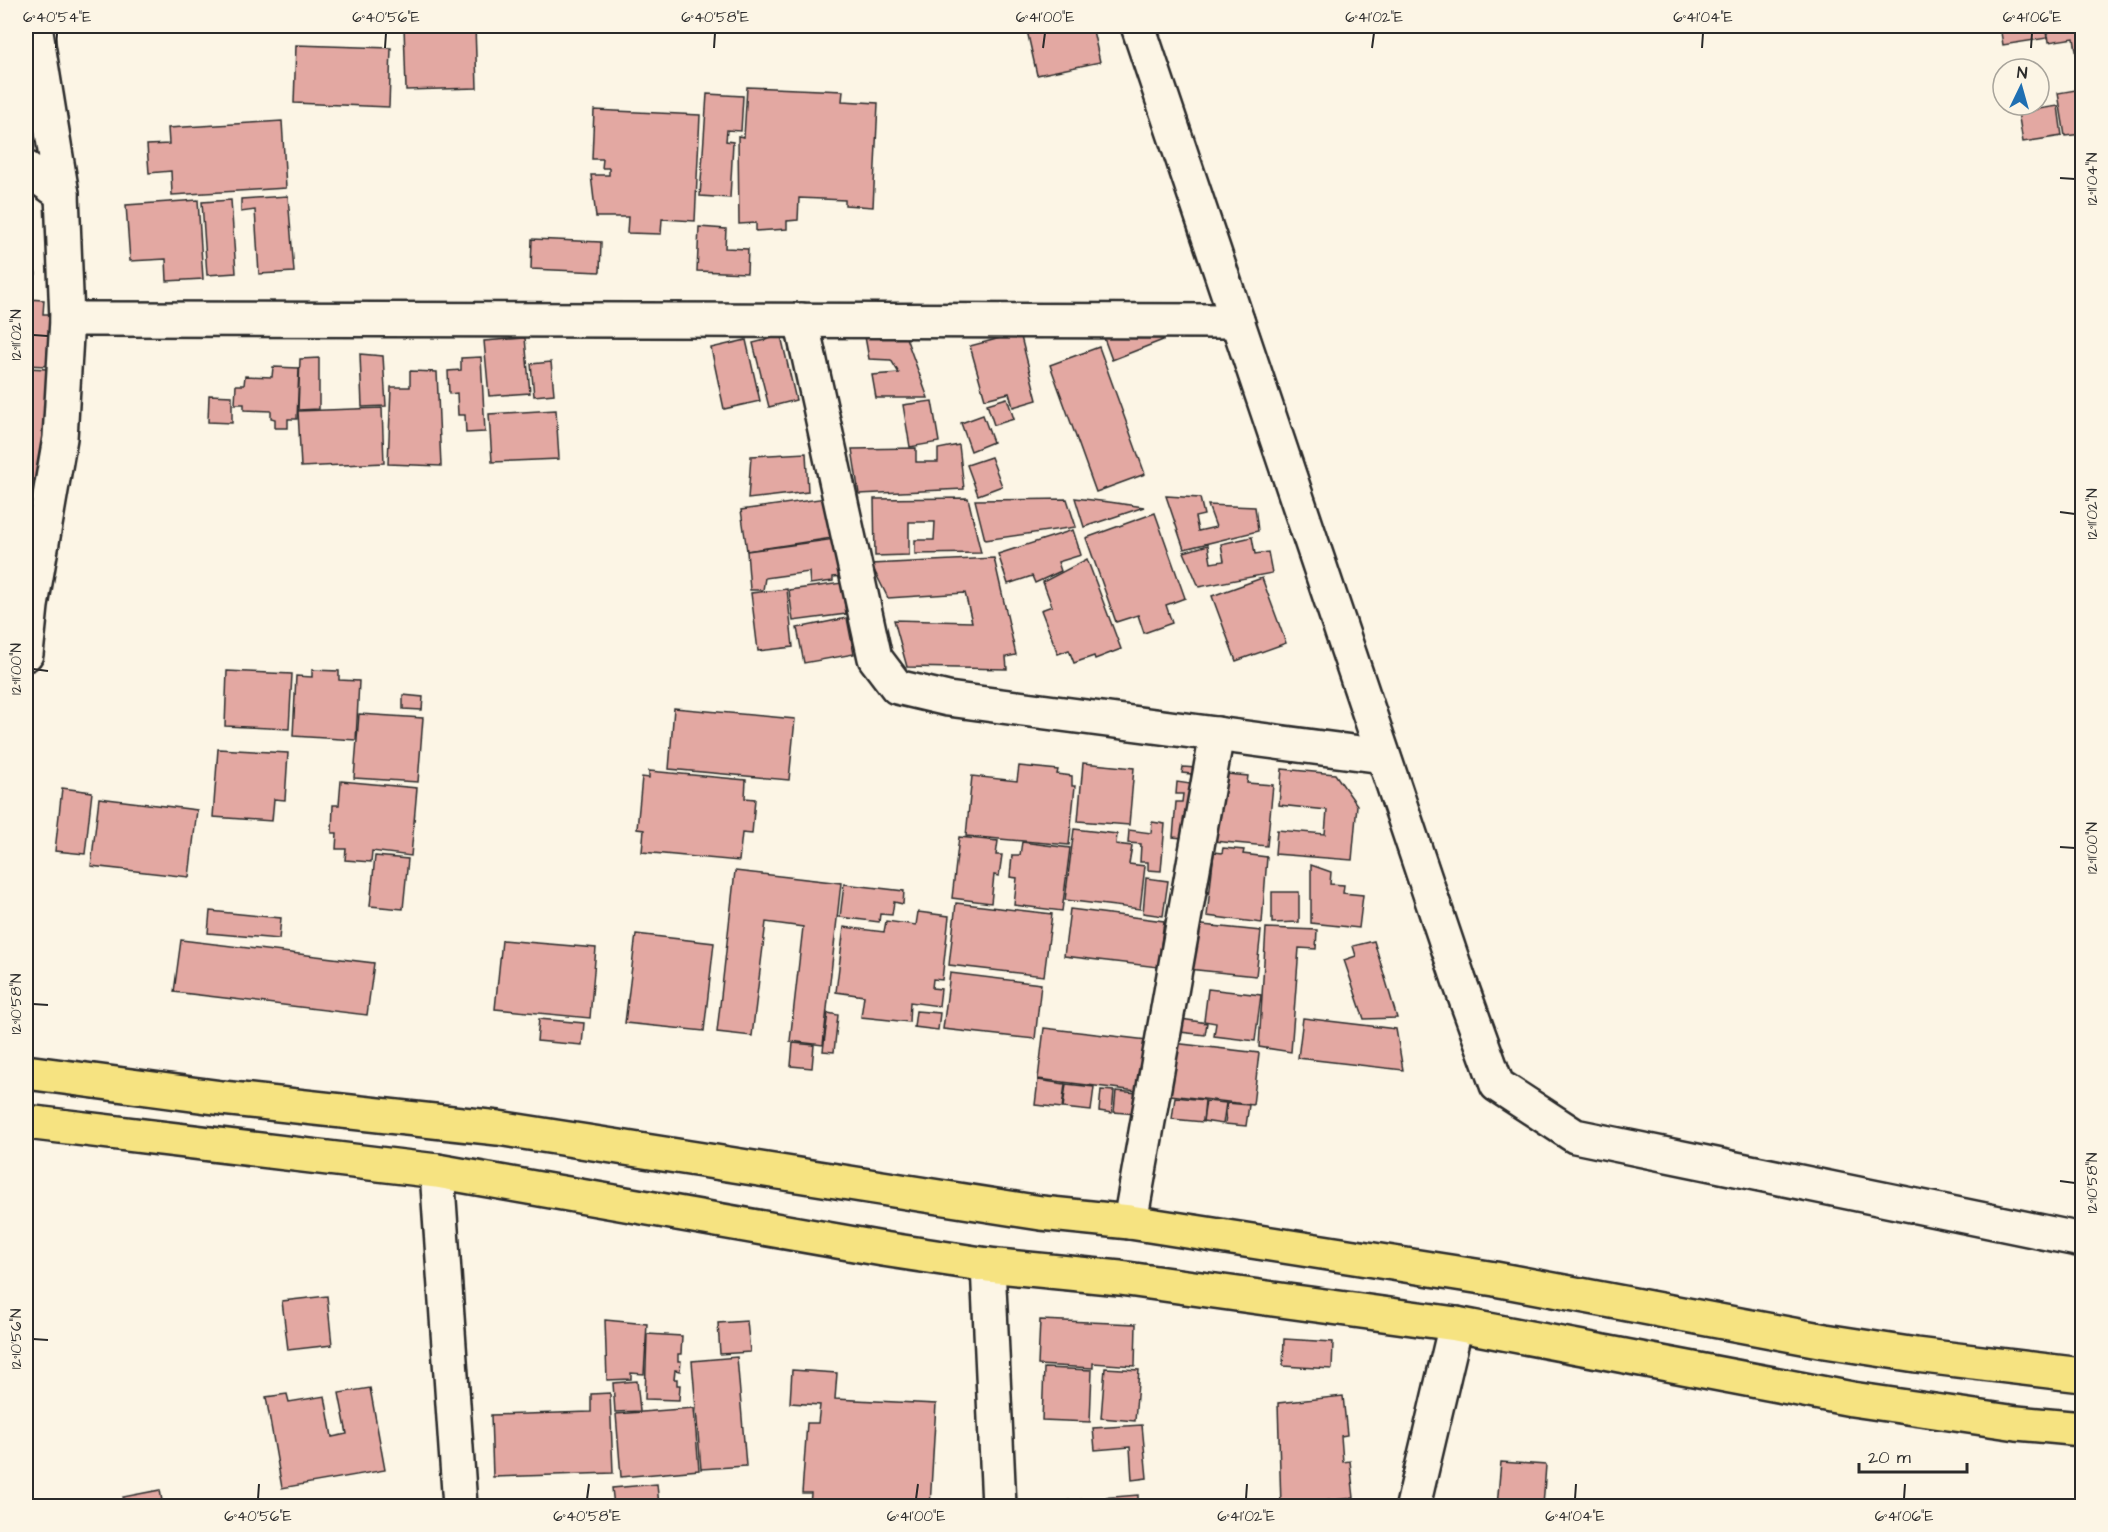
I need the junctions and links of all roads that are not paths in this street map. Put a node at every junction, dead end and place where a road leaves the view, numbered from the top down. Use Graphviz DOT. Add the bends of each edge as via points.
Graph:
graph roads {
  1 [pos="35,26"];
  2 [pos="1138,26"];
  3 [pos="26,168"];
  4 [pos="62,194"];
  5 [pos="67,318"];
  6 [pos="801,320"];
  7 [pos="1237,321"];
  8 [pos="28,604"];
  9 [pos="26,654"];
  10 [pos="1216,734"];
  11 [pos="1383,756"];
  12 [pos="26,1072"];
  13 [pos="26,1122"];
  14 [pos="436,1170"];
  15 [pos="1130,1222"];
  16 [pos="2082,1240"];
  17 [pos="988,1265"];
  18 [pos="1456,1324"];
  19 [pos="2082,1375"];
  20 [pos="2082,1429"];
  21 [pos="460,1506"];
  22 [pos="999,1506"];
  23 [pos="1413,1506"];
  1 -- 4 [label="street"];
  2 -- 7 [label="street"];
  3 -- 4 [label="street"];
  4 -- 5 [label="street"];
  5 -- 6 [label="street"];
  5 -- 8 [label="street" via="60,438"];
  6 -- 7 [label="street"];
  6 -- 10 [label="street" via="875,658 897,687 948,699"];
  7 -- 11 [label="street"];
  8 -- 9 [label="street"];
  10 -- 11 [label="street"];
  10 -- 15 [label="street"];
  11 -- 16 [label="street" via="1497,1085 1575,1136"];
  12 -- 15 [label="highway" via="498,1128 1041,1213"];
  13 -- 14 [label="highway"];
  14 -- 17 [label="highway"];
  14 -- 21 [label="street"];
  15 -- 19 [label="highway" via="1495,1279 1847,1344"];
  17 -- 18 [label="highway" via="1120,1278"];
  17 -- 22 [label="street"];
  18 -- 20 [label="highway" via="1852,1399"];
  18 -- 23 [label="street"];
}
